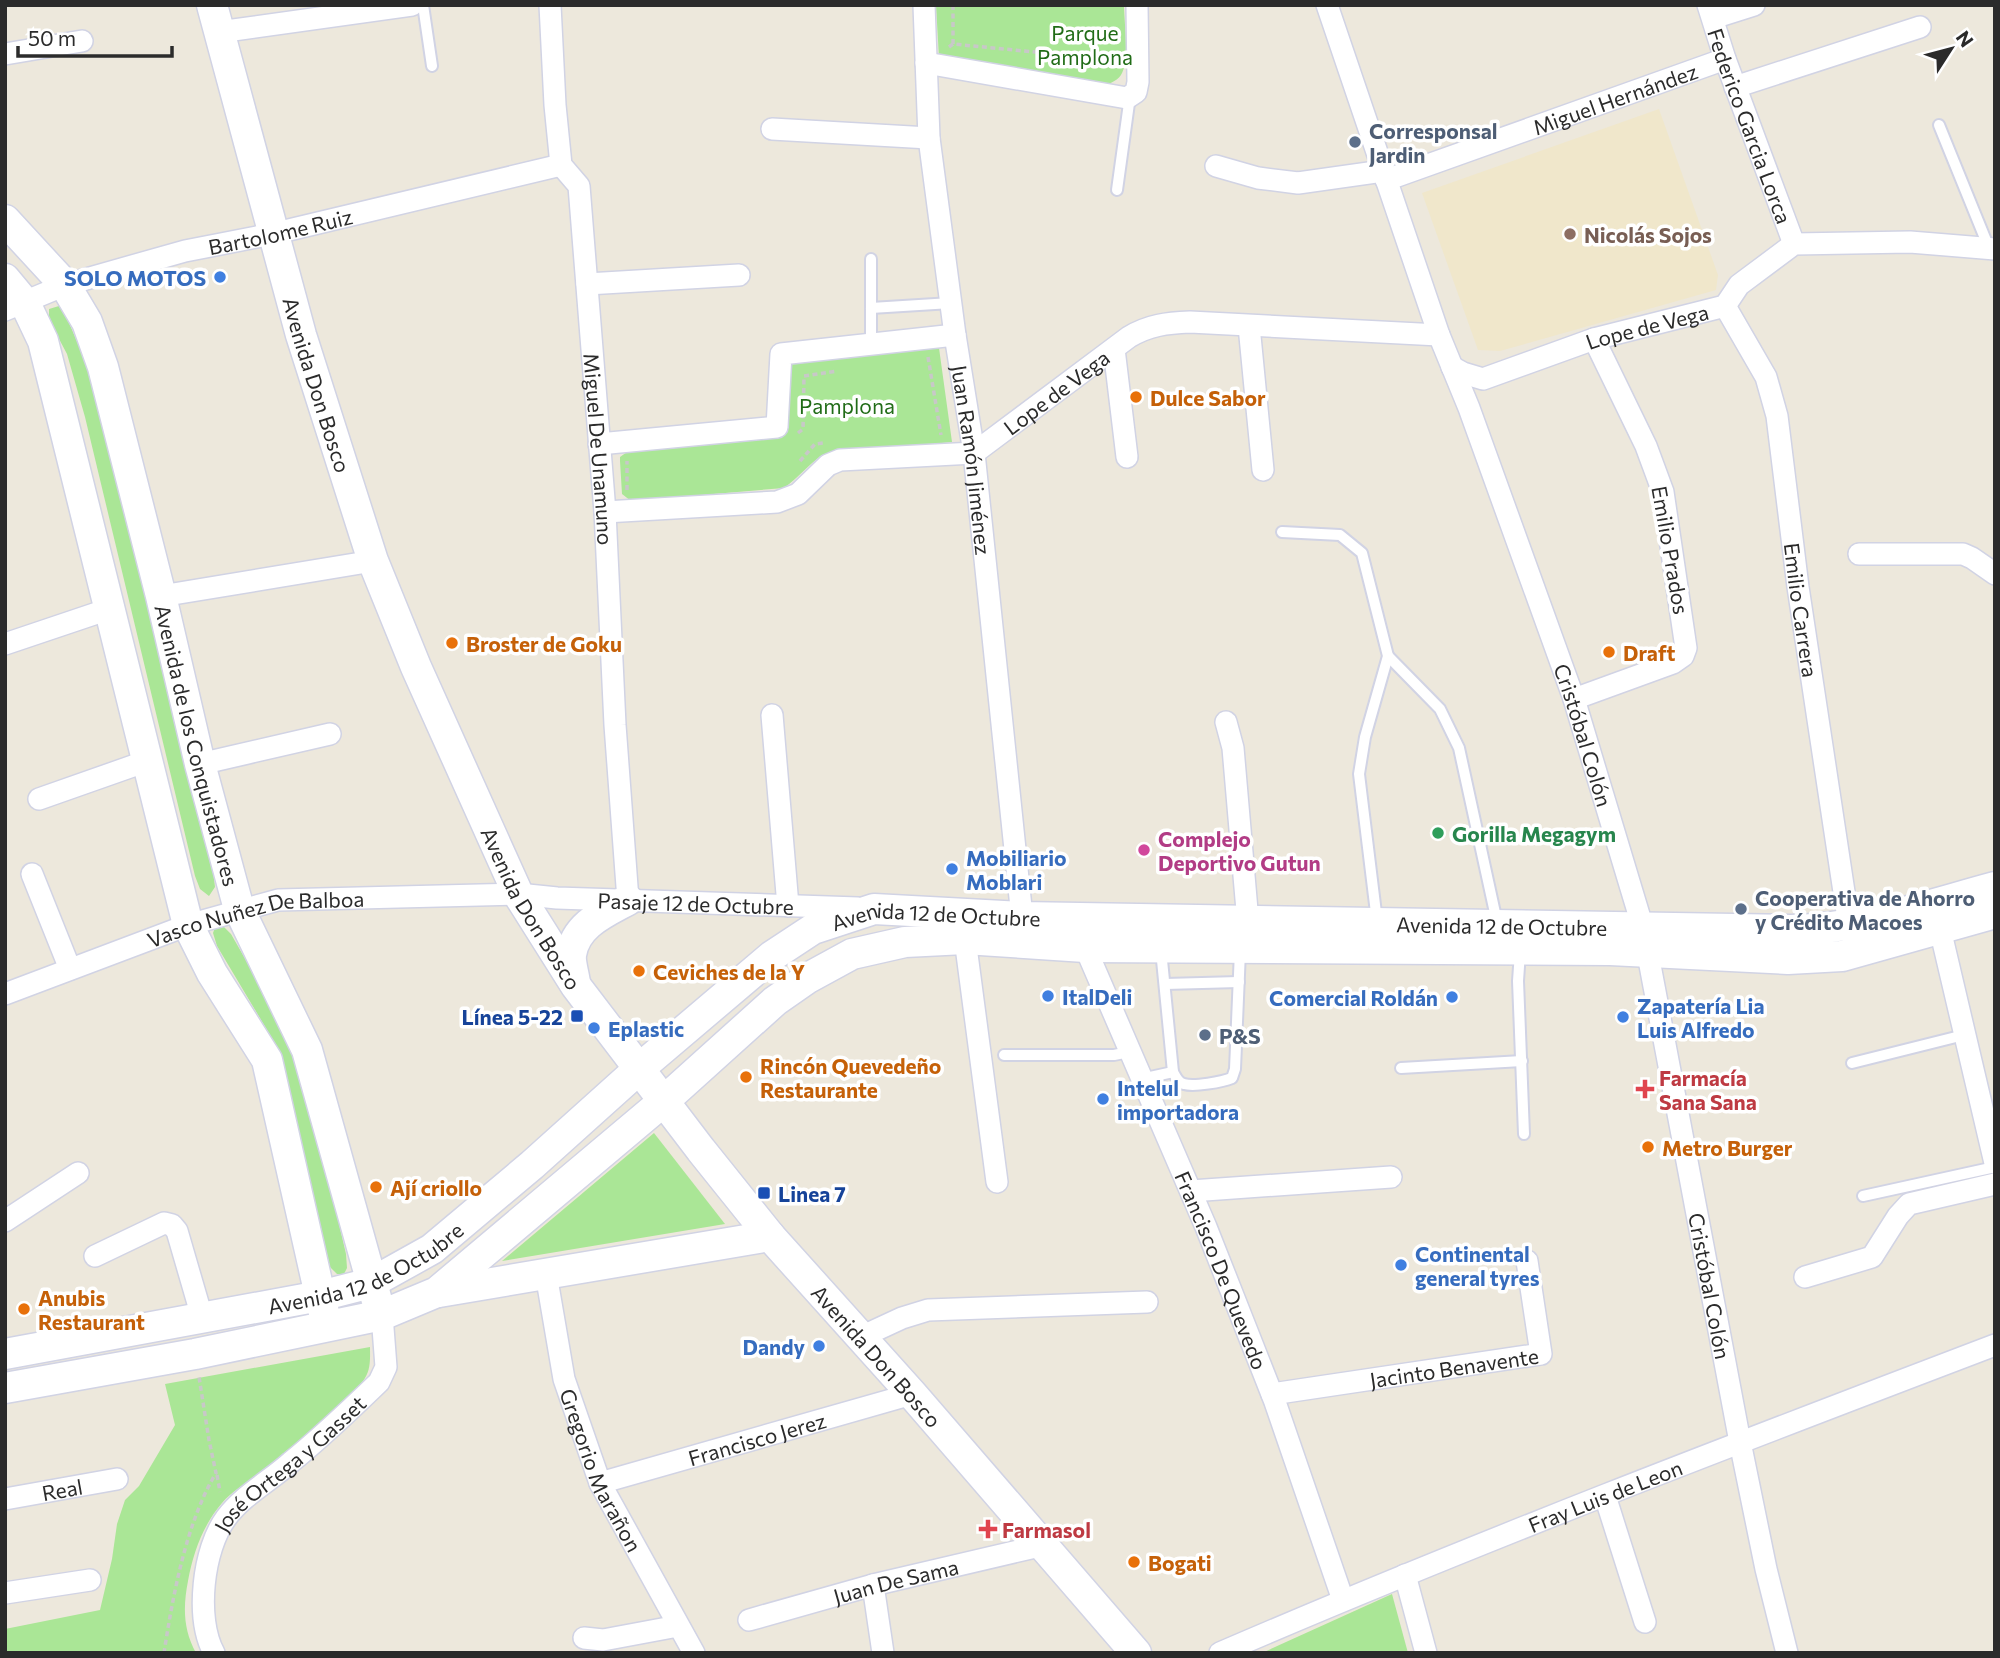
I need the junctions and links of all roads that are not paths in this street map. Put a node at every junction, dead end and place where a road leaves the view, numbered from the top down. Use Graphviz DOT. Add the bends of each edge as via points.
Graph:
graph roads {
  1 [pos="412,5"];
  2 [pos="423,5"];
  3 [pos="550,5"];
  4 [pos="924,5"];
  5 [pos="1137,5"];
  6 [pos="1327,5"];
  7 [pos="1754,5"];
  8 [pos="1710,12"];
  9 [pos="215,18"];
  10 [pos="1920,27"];
  11 [pos="82,41"];
  12 [pos="5,54"];
  13 [pos="1725,59"];
  14 [pos="926,63"];
  15 [pos="432,66"];
  16 [pos="1735,87"];
  17 [pos="1130,96"];
  18 [pos="1939,125"];
  19 [pos="772,128"];
  20 [pos="929,138"];
  21 [pos="561,165"];
  22 [pos="1216,166"];
  23 [pos="1385,176"];
  24 [pos="1117,190"];
  25 [pos="5,220"];
  26 [pos="272,234"];
  27 [pos="1794,244"];
  28 [pos="1992,249"];
  29 [pos="871,259"];
  30 [pos="739,275"];
  31 [pos="5,279"];
  32 [pos="587,284"];
  33 [pos="65,285"];
  34 [pos="951,303"];
  35 [pos="15,306"];
  36 [pos="1725,306"];
  37 [pos="871,308"];
  38 [pos="1249,326"];
  39 [pos="955,335"];
  40 [pos="1439,335"];
  41 [pos="1594,339"];
  42 [pos="871,345"];
  43 [pos="1114,349"];
  44 [pos="1452,367"];
  45 [pos="599,444"];
  46 [pos="974,453"];
  47 [pos="1127,457"];
  48 [pos="1263,470"];
  49 [pos="605,512"];
  50 [pos="1282,532"];
  51 [pos="1859,554"];
  52 [pos="373,561"];
  53 [pos="1995,574"];
  54 [pos="161,596"];
  55 [pos="109,609"];
  56 [pos="5,644"];
  57 [pos="1388,656"];
  58 [pos="1574,699"];
  59 [pos="772,715"];
  60 [pos="1226,722"];
  61 [pos="330,734"];
  62 [pos="147,761"];
  63 [pos="200,764"];
  64 [pos="38,799"];
  65 [pos="32,874"];
  66 [pos="1995,887"];
  67 [pos="518,894"];
  68 [pos="628,900"];
  69 [pos="788,906"];
  70 [pos="239,909"];
  71 [pos="874,909"];
  72 [pos="1995,914"];
  73 [pos="1021,917"];
  74 [pos="1081,918"];
  75 [pos="1378,924"];
  76 [pos="188,925"];
  77 [pos="1497,925"];
  78 [pos="1849,925"];
  79 [pos="1940,929"];
  80 [pos="1244,935"];
  81 [pos="964,939"];
  82 [pos="1645,940"];
  83 [pos="1084,947"];
  84 [pos="1161,947"];
  85 [pos="1520,949"];
  86 [pos="70,969"];
  87 [pos="1239,982"];
  88 [pos="1165,984"];
  89 [pos="576,986"];
  90 [pos="5,995"];
  91 [pos="1964,1035"];
  92 [pos="1129,1052"];
  93 [pos="1004,1055"];
  94 [pos="1522,1061"];
  95 [pos="1852,1063"];
  96 [pos="640,1068"];
  97 [pos="1401,1068"];
  98 [pos="1172,1072"];
  99 [pos="1141,1079"];
  100 [pos="664,1100"];
  101 [pos="1524,1134"];
  102 [pos="1995,1165"];
  103 [pos="78,1173"];
  104 [pos="1391,1177"];
  105 [pos="997,1182"];
  106 [pos="1995,1184"];
  107 [pos="1191,1191"];
  108 [pos="1863,1196"];
  109 [pos="5,1220"];
  110 [pos="770,1236"];
  111 [pos="95,1256"];
  112 [pos="1527,1261"];
  113 [pos="546,1274"];
  114 [pos="1805,1278"];
  115 [pos="371,1283"];
  116 [pos="437,1292"];
  117 [pos="320,1296"];
  118 [pos="1147,1302"];
  119 [pos="382,1315"];
  120 [pos="202,1317"];
  121 [pos="328,1327"];
  122 [pos="861,1338"];
  123 [pos="1995,1345"];
  124 [pos="5,1354"];
  125 [pos="5,1388"];
  126 [pos="912,1394"];
  127 [pos="1272,1394"];
  128 [pos="1740,1442"];
  129 [pos="117,1479"];
  130 [pos="600,1483"];
  131 [pos="1605,1496"];
  132 [pos="5,1500"];
  133 [pos="1044,1545"];
  134 [pos="1405,1575"];
  135 [pos="90,1580"];
  136 [pos="873,1585"];
  137 [pos="5,1593"];
  138 [pos="1343,1600"];
  139 [pos="748,1620"];
  140 [pos="1645,1622"];
  141 [pos="678,1626"];
  142 [pos="584,1638"];
  143 [pos="214,1653"];
  144 [pos="694,1653"];
  145 [pos="883,1653"];
  146 [pos="1136,1653"];
  147 [pos="1220,1653"];
  148 [pos="1426,1653"];
  149 [pos="1787,1653"];
  1 -- 9 [label="street"];
  2 -- 15 [label="lane"];
  3 -- 21 [label="street, Miguel De Unamuno"];
  4 -- 14 [label="street, Juan Ramón Jiménez"];
  5 -- 17 [label="street" via="1138,82"];
  6 -- 23 [label="street, Cristóbal Colón"];
  7 -- 8 [label="street"];
  8 -- 13 [label="street, Federico Garcia Lorca"];
  9 -- 26 [label="main road, Avenida Don Bosco"];
  10 -- 16 [label="street"];
  11 -- 12 [label="street"];
  13 -- 16 [label="street, Federico Garcia Lorca"];
  13 -- 23 [label="street, Miguel Hernández"];
  14 -- 17 [label="street"];
  14 -- 20 [label="street, Juan Ramón Jiménez"];
  16 -- 27 [label="street, Federico Garcia Lorca"];
  17 -- 24 [label="lane"];
  18 -- 28 [label="lane"];
  19 -- 20 [label="street"];
  20 -- 34 [label="street, Juan Ramón Jiménez"];
  21 -- 26 [label="street, Bartolome Ruiz"];
  21 -- 32 [label="street, Miguel De Unamuno" via="579,186"];
  22 -- 23 [label="street, Miguel Hernández" via="1298,183"];
  23 -- 40 [label="street, Cristóbal Colón"];
  25 -- 33 [label="main road, Avenida de los Conquistadores"];
  26 -- 33 [label="street, Bartolome Ruiz" via="185,251"];
  26 -- 52 [label="main road, Avenida Don Bosco"];
  27 -- 28 [label="street" via="1899,241"];
  27 -- 36 [label="street, Lope de Vega" via="1739,285"];
  29 -- 37 [label="lane"];
  30 -- 32 [label="street"];
  31 -- 35 [label="main road"];
  32 -- 45 [label="street, Miguel De Unamuno"];
  33 -- 35 [label="street, Bartolome Ruiz"];
  33 -- 54 [label="main road, Avenida de los Conquistadores" via="87,322 103,367"];
  34 -- 37 [label="lane"];
  34 -- 39 [label="street, Juan Ramón Jiménez"];
  35 -- 55 [label="main road" via="43,341"];
  36 -- 41 [label="street, Lope de Vega"];
  36 -- 78 [label="street, Emilio Carrera" via="1766,377 1777,416"];
  37 -- 42 [label="lane"];
  38 -- 40 [label="street, Lope de Vega"];
  38 -- 43 [label="street, Lope de Vega" via="1163,324 1143,329"];
  38 -- 48 [label="street"];
  39 -- 42 [label="street"];
  39 -- 46 [label="street, Juan Ramón Jiménez"];
  40 -- 44 [label="street, Cristóbal Colón"];
  41 -- 44 [label="street, Lope de Vega" via="1483,379"];
  41 -- 58 [label="street, Emilio Prados" via="1663,492 1686,648 1673,663"];
  42 -- 45 [label="street" via="781,354 777,427"];
  43 -- 46 [label="street, Lope de Vega"];
  43 -- 47 [label="street"];
  44 -- 58 [label="street, Cristóbal Colón"];
  45 -- 49 [label="street, Miguel De Unamuno"];
  46 -- 49 [label="street" via="840,460 828,465 798,494 777,502"];
  46 -- 73 [label="street, Juan Ramón Jiménez"];
  49 -- 68 [label="street, Miguel De Unamuno"];
  50 -- 57 [label="lane" via="1340,535 1362,553"];
  51 -- 53 [label="street" via="1963,554"];
  52 -- 54 [label="street"];
  52 -- 67 [label="main road, Avenida Don Bosco"];
  54 -- 63 [label="main road, Avenida de los Conquistadores"];
  55 -- 56 [label="street"];
  55 -- 62 [label="main road"];
  57 -- 75 [label="lane" via="1359,774"];
  57 -- 77 [label="lane" via="1440,709 1459,748"];
  58 -- 82 [label="street, Cristóbal Colón"];
  59 -- 69 [label="street"];
  60 -- 80 [label="street" via="1233,748"];
  61 -- 63 [label="street"];
  62 -- 64 [label="street"];
  62 -- 76 [label="main road"];
  63 -- 70 [label="main road, Avenida de los Conquistadores"];
  65 -- 86 [label="street"];
  66 -- 78 [label="main road, Avenida 12 de Octubre"];
  67 -- 68 [label="street, Pasaje 12 de Octubre"];
  67 -- 70 [label="street, Vasco Nuñez De Balboa" via="278,900"];
  67 -- 89 [label="main road, Avenida Don Bosco"];
  68 -- 69 [label="street, Pasaje 12 de Octubre"];
  68 -- 89 [label="main road" via="591,920 577,936 570,957"];
  69 -- 71 [label="street, Pasaje 12 de Octubre"];
  70 -- 76 [label="street, Vasco Nuñez De Balboa"];
  70 -- 115 [label="main road, Avenida de los Conquistadores" via="307,1050"];
  71 -- 73 [label="main road, Avenida 12 de Octubre"];
  71 -- 96 [label="main road, Avenida 12 de Octubre" via="813,929 772,956"];
  72 -- 79 [label="main road, Avenida 12 de Octubre"];
  73 -- 74 [label="main road, Avenida 12 de Octubre"];
  74 -- 80 [label="main road, Avenida 12 de Octubre"];
  74 -- 83 [label="street, Francisco De Quevedo"];
  75 -- 77 [label="main road, Avenida 12 de Octubre"];
  75 -- 80 [label="main road, Avenida 12 de Octubre"];
  76 -- 86 [label="street, Vasco Nuñez De Balboa"];
  76 -- 117 [label="main road" via="212,974 267,1060"];
  77 -- 82 [label="main road, Avenida 12 de Octubre"];
  78 -- 82 [label="main road, Avenida 12 de Octubre"];
  79 -- 82 [label="main road, Avenida 12 de Octubre" via="1842,956 1788,959"];
  79 -- 91 [label="street"];
  80 -- 84 [label="main road, Avenida 12 de Octubre"];
  80 -- 85 [label="main road, Avenida 12 de Octubre"];
  80 -- 87 [label="lane"];
  81 -- 83 [label="main road, Avenida 12 de Octubre"];
  81 -- 100 [label="main road, Avenida 12 de Octubre" via="905,942 852,954 775,1001"];
  81 -- 105 [label="street"];
  82 -- 85 [label="main road, Avenida 12 de Octubre"];
  82 -- 128 [label="street, Cristóbal Colón"];
  83 -- 84 [label="main road, Avenida 12 de Octubre"];
  83 -- 92 [label="street, Francisco De Quevedo"];
  84 -- 88 [label="lane"];
  85 -- 94 [label="lane"];
  86 -- 90 [label="street, Vasco Nuñez De Balboa"];
  87 -- 88 [label="lane"];
  87 -- 98 [label="lane" via="1232,1078 1186,1085"];
  88 -- 98 [label="lane"];
  89 -- 96 [label="main road, Avenida Don Bosco"];
  91 -- 95 [label="lane"];
  91 -- 102 [label="street"];
  92 -- 93 [label="lane"];
  92 -- 99 [label="street, Francisco De Quevedo"];
  94 -- 97 [label="lane"];
  94 -- 101 [label="lane"];
  96 -- 100 [label="main road, Avenida Don Bosco"];
  96 -- 115 [label="main road, Avenida 12 de Octubre" via="432,1249"];
  98 -- 99 [label="lane"];
  99 -- 107 [label="street, Francisco De Quevedo"];
  100 -- 110 [label="main road, Avenida Don Bosco"];
  100 -- 116 [label="main road, Avenida 12 de Octubre"];
  102 -- 108 [label="lane"];
  103 -- 109 [label="street"];
  104 -- 107 [label="street"];
  106 -- 114 [label="street" via="1909,1204 1872,1257"];
  107 -- 127 [label="street, Francisco De Quevedo"];
  110 -- 113 [label="main road"];
  110 -- 122 [label="main road, Avenida Don Bosco"];
  111 -- 120 [label="street" via="164,1223 172,1225"];
  112 -- 127 [label="street, Jacinto Benavente" via="1541,1354"];
  113 -- 116 [label="main road"];
  113 -- 130 [label="street, Gregorio Marañon" via="564,1379"];
  115 -- 117 [label="main road, Avenida 12 de Octubre"];
  115 -- 119 [label="main road, José Ortega y Gasset"];
  116 -- 119 [label="main road, Avenida 12 de Octubre"];
  117 -- 120 [label="main road, Avenida 12 de Octubre"];
  117 -- 121 [label="main road"];
  118 -- 122 [label="street" via="928,1310"];
  119 -- 121 [label="main road, Avenida 12 de Octubre"];
  119 -- 143 [label="street, José Ortega y Gasset" via="386,1367 379,1382 292,1462 240,1502 220,1528 202,1598"];
  120 -- 124 [label="main road, Avenida 12 de Octubre"];
  121 -- 125 [label="main road, Avenida 12 de Octubre"];
  122 -- 126 [label="main road, Avenida Don Bosco"];
  123 -- 128 [label="street, Fray Luis de Leon"];
  126 -- 130 [label="street, Francisco Jerez"];
  126 -- 133 [label="main road, Avenida Don Bosco"];
  127 -- 138 [label="street, Francisco De Quevedo"];
  128 -- 131 [label="street, Fray Luis de Leon"];
  128 -- 149 [label="street, Cristóbal Colón"];
  129 -- 132 [label="street, Real"];
  130 -- 141 [label="street, Gregorio Marañon"];
  131 -- 134 [label="street, Fray Luis de Leon"];
  131 -- 140 [label="street"];
  133 -- 136 [label="street, Juan De Sama"];
  133 -- 146 [label="main road, Avenida Don Bosco"];
  134 -- 138 [label="street, Fray Luis de Leon"];
  134 -- 148 [label="street"];
  135 -- 137 [label="street"];
  136 -- 139 [label="street, Juan De Sama"];
  136 -- 145 [label="street"];
  138 -- 147 [label="street, Fray Luis de Leon"];
  141 -- 142 [label="street" via="603,1640"];
  141 -- 144 [label="street, Gregorio Marañon"];
}
